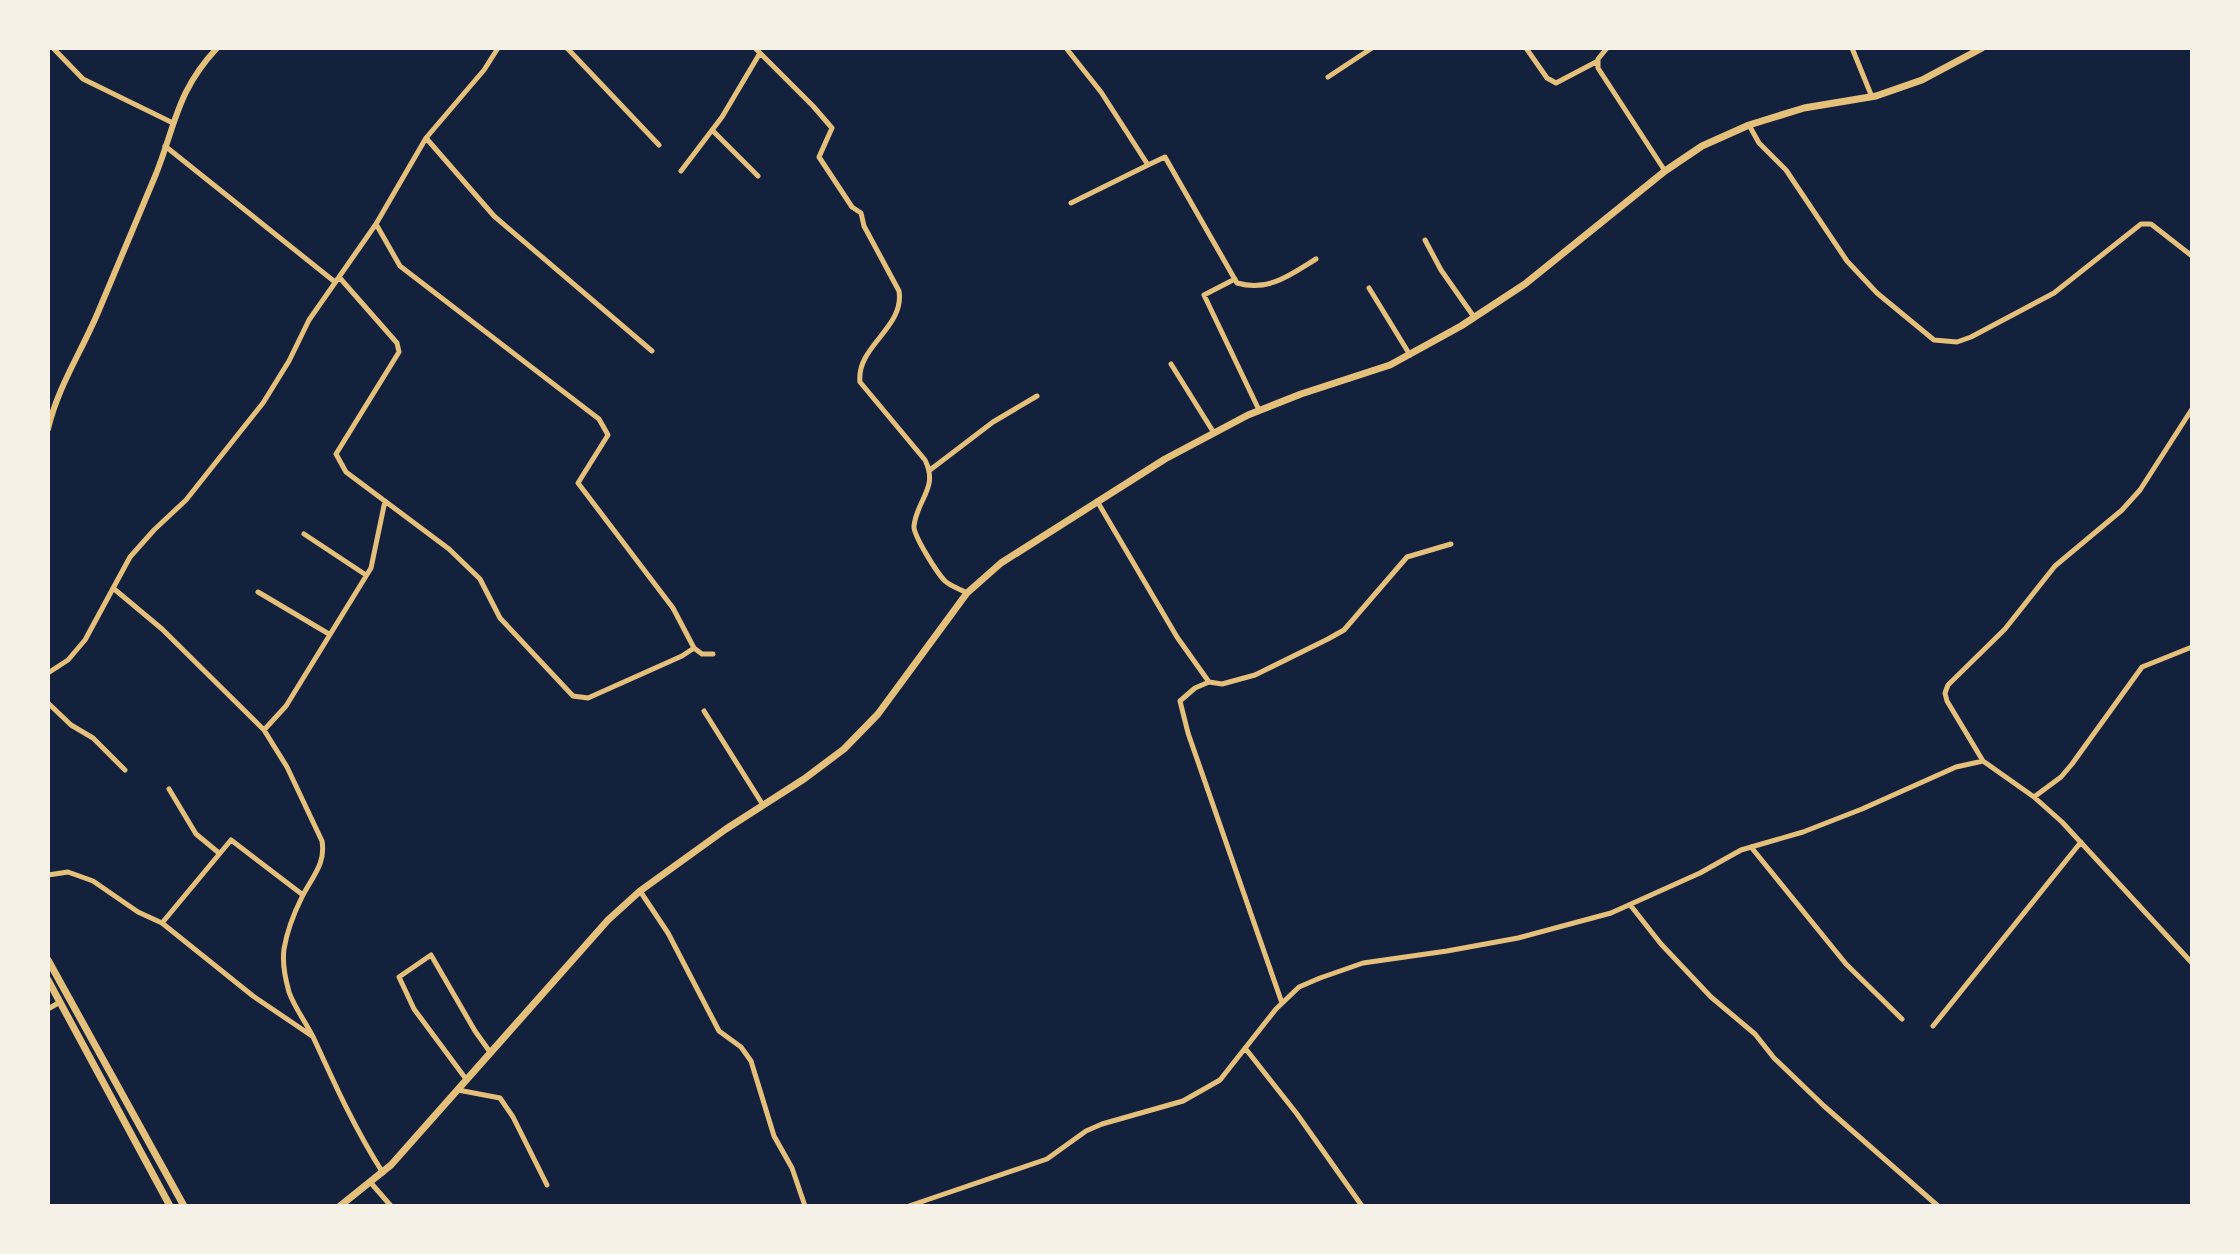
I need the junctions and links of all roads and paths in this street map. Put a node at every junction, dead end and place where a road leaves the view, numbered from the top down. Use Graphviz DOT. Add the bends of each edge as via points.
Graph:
graph roads {
  1 [pos="53,48"];
  2 [pos="217,48"];
  3 [pos="498,48"];
  4 [pos="567,48"];
  5 [pos="1066,48"];
  6 [pos="1372,48"];
  7 [pos="1526,48"];
  8 [pos="1607,48"];
  9 [pos="1852,48"];
  10 [pos="1982,48"];
  11 [pos="757,51"];
  12 [pos="1597,62"];
  13 [pos="1328,77"];
  14 [pos="1872,97"];
  15 [pos="173,123"];
  16 [pos="1749,125"];
  17 [pos="712,130"];
  18 [pos="426,138"];
  19 [pos="659,145"];
  20 [pos="165,146"];
  21 [pos="1148,165"];
  22 [pos="681,171"];
  23 [pos="1665,171"];
  24 [pos="758,176"];
  25 [pos="1071,203"];
  26 [pos="376,224"];
  27 [pos="1425,240"];
  28 [pos="2192,256"];
  29 [pos="1316,259"];
  30 [pos="337,279"];
  31 [pos="1235,279"];
  32 [pos="1369,288"];
  33 [pos="1474,317"];
  34 [pos="652,351"];
  35 [pos="1410,355"];
  36 [pos="1171,364"];
  37 [pos="1037,396"];
  38 [pos="2192,409"];
  39 [pos="1259,410"];
  40 [pos="48,429"];
  41 [pos="1214,433"];
  42 [pos="930,470"];
  43 [pos="385,501"];
  44 [pos="1097,501"];
  45 [pos="304,534"];
  46 [pos="1451,544"];
  47 [pos="366,576"];
  48 [pos="113,588"];
  49 [pos="258,592"];
  50 [pos="967,593"];
  51 [pos="330,635"];
  52 [pos="2192,647"];
  53 [pos="694,648"];
  54 [pos="713,654"];
  55 [pos="48,673"];
  56 [pos="1209,682"];
  57 [pos="48,703"];
  58 [pos="704,711"];
  59 [pos="264,730"];
  60 [pos="1983,761"];
  61 [pos="125,770"];
  62 [pos="169,789"];
  63 [pos="2034,797"];
  64 [pos="763,805"];
  65 [pos="2081,842"];
  66 [pos="1751,847"];
  67 [pos="219,853"];
  68 [pos="48,875"];
  69 [pos="640,891"];
  70 [pos="303,895"];
  71 [pos="1631,906"];
  72 [pos="162,923"];
  73 [pos="48,960"];
  74 [pos="2192,963"];
  75 [pos="48,980"];
  76 [pos="60,1002"];
  77 [pos="1282,1003"];
  78 [pos="48,1009"];
  79 [pos="1902,1019"];
  80 [pos="1933,1026"];
  81 [pos="313,1037"];
  82 [pos="1245,1048"];
  83 [pos="490,1052"];
  84 [pos="466,1079"];
  85 [pos="457,1090"];
  86 [pos="383,1173"];
  87 [pos="371,1183"];
  88 [pos="547,1185"];
  89 [pos="927,1203"];
  90 [pos="388,1205"];
  91 [pos="170,1206"];
  92 [pos="184,1206"];
  93 [pos="340,1206"];
  94 [pos="805,1206"];
  95 [pos="909,1206"];
  96 [pos="1362,1206"];
  97 [pos="1938,1206"];
  1 -- 15 [label="street" via="83,79"];
  2 -- 15 [label="street" via="185,90"];
  3 -- 18 [label="street"];
  4 -- 19 [label="street"];
  5 -- 21 [label="street"];
  6 -- 13 [label="street"];
  7 -- 12 [label="street" via="1556,83"];
  8 -- 12 [label="street"];
  9 -- 14 [label="street"];
  10 -- 14 [label="main road" via="1922,80"];
  11 -- 17 [label="street"];
  11 -- 42 [label="street" via="832,128 819,157 861,213 895,280 901,302 864,360 860,382"];
  12 -- 23 [label="street"];
  14 -- 16 [label="main road" via="1804,108"];
  15 -- 20 [label="street"];
  16 -- 23 [label="main road" via="1702,146"];
  16 -- 28 [label="street" via="1847,261 1934,340 1971,337 2054,293 2141,224 2151,224"];
  17 -- 22 [label="street"];
  17 -- 24 [label="street"];
  18 -- 26 [label="street"];
  18 -- 34 [label="street" via="494,216"];
  20 -- 30 [label="street"];
  20 -- 40 [label="street"];
  21 -- 25 [label="street"];
  21 -- 31 [label="street" via="1165,157"];
  23 -- 33 [label="main road" via="1525,284"];
  26 -- 30 [label="street"];
  26 -- 53 [label="street" via="400,266 599,419 608,435 578,483 673,608"];
  27 -- 33 [label="street"];
  29 -- 31 [label="street" via="1284,279 1254,288"];
  30 -- 43 [label="street" via="397,343 399,352 336,454 346,472"];
  30 -- 48 [label="street" via="263,403 186,500 130,557"];
  31 -- 39 [label="street" via="1204,295"];
  32 -- 35 [label="street"];
  33 -- 35 [label="main road"];
  35 -- 39 [label="main road"];
  36 -- 41 [label="street"];
  37 -- 42 [label="street"];
  38 -- 60 [label="street" via="2131,500 2065,556 2005,629 1948,685 1947,701"];
  39 -- 41 [label="main road"];
  41 -- 44 [label="main road"];
  42 -- 50 [label="street" via="915,534 945,581"];
  43 -- 47 [label="street"];
  43 -- 53 [label="street" via="480,579 500,618 573,696 588,698"];
  44 -- 50 [label="main road" via="1001,563"];
  44 -- 56 [label="street"];
  45 -- 47 [label="street"];
  46 -- 56 [label="street" via="1407,557 1344,630 1255,675"];
  47 -- 51 [label="street"];
  48 -- 55 [label="street" via="85,640"];
  48 -- 59 [label="street"];
  49 -- 51 [label="street"];
  50 -- 64 [label="main road" via="878,714 844,749"];
  51 -- 59 [label="street" via="286,706"];
  52 -- 63 [label="street" via="2142,667 2072,764"];
  53 -- 54 [label="street"];
  56 -- 77 [label="street" via="1180,701"];
  57 -- 61 [label="street"];
  58 -- 64 [label="street"];
  59 -- 70 [label="street" via="322,841 321,866"];
  60 -- 63 [label="street"];
  60 -- 66 [label="street" via="1956,767 1803,832"];
  62 -- 67 [label="street" via="196,834"];
  63 -- 65 [label="street"];
  64 -- 69 [label="main road"];
  65 -- 74 [label="street"];
  65 -- 80 [label="street"];
  66 -- 71 [label="street"];
  66 -- 79 [label="street" via="1846,964"];
  67 -- 70 [label="street" via="231,840"];
  67 -- 72 [label="street"];
  68 -- 72 [label="street" via="81,875"];
  69 -- 83 [label="main road"];
  69 -- 94 [label="street" via="719,1031 751,1061 774,1136"];
  70 -- 81 [label="street" via="287,938 284,971 290,995"];
  71 -- 77 [label="street" via="1518,938 1363,963 1299,987"];
  71 -- 97 [label="street" via="1711,997"];
  72 -- 81 [label="street"];
  73 -- 92 [label="main road"];
  75 -- 76 [label="main road"];
  76 -- 78 [label="street"];
  76 -- 91 [label="main road"];
  77 -- 82 [label="street"];
  81 -- 86 [label="street" via="359,1136"];
  82 -- 89 [label="street" via="1220,1080 1183,1101 1102,1124 1047,1159"];
  82 -- 96 [label="street"];
  83 -- 84 [label="main road"];
  83 -- 84 [label="street" via="431,955 399,977 414,1009"];
  84 -- 85 [label="main road"];
  85 -- 86 [label="main road"];
  85 -- 88 [label="street" via="500,1098"];
  86 -- 87 [label="main road"];
  87 -- 90 [label="street"];
  87 -- 93 [label="main road"];
  89 -- 95 [label="street"];
}
